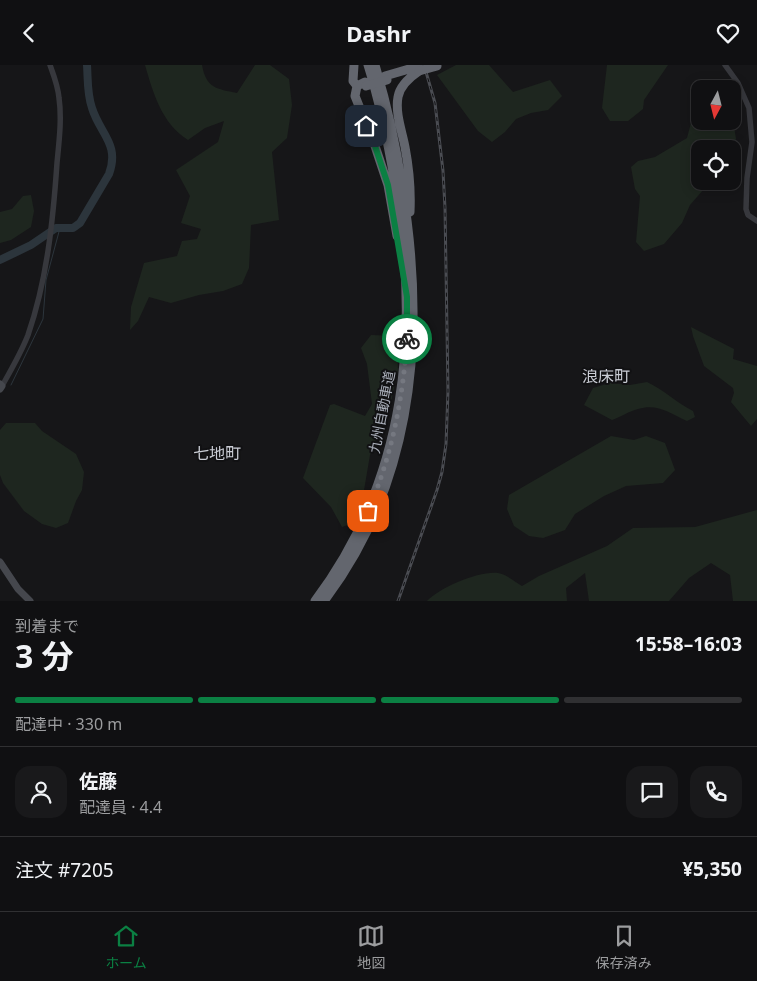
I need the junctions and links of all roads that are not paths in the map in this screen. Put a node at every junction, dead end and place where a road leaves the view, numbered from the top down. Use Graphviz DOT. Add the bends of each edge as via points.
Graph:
graph roads {
  1 [pos="50,65"];
  2 [pos="354,65"];
  3 [pos="368,65"];
  4 [pos="375,65"];
  5 [pos="438,65"];
  6 [pos="725,65"];
  7 [pos="420,67"];
  8 [pos="402,72"];
  9 [pos="362,84"];
  10 [pos="757,221"];
  11 [pos="410,237"];
  12 [pos="407,297"];
  13 [pos="1,387"];
  14 [pos="0,562"];
  15 [pos="30,601"];
  16 [pos="315,601"];
  17 [pos="324,601"];
  1 -- 13 [label="street" via="60,100 50,239 28,334"];
  2 -- 9 [label="highway" via="353,81"];
  3 -- 12 [label="highway, 九州自動車道" via="393,172"];
  4 -- 11 [label="highway, 九州自動車道" via="397,154"];
  5 -- 7 [label="highway, bridge"];
  6 -- 10 [label="street" via="738,83 749,108 752,142 746,178 746,209 748,215"];
  7 -- 8 [label="highway"];
  8 -- 9 [label="highway, bridge"];
  8 -- 11 [label="highway" via="398,105 411,196"];
  9 -- 12 [label="highway" via="355,96 388,185"];
  11 -- 17 [label="highway, 九州自動車道" via="413,339 404,421 389,474 369,526"];
  12 -- 16 [label="highway, 九州自動車道" via="402,392 383,472 354,540"];
  14 -- 15 [label="main road"];
}
